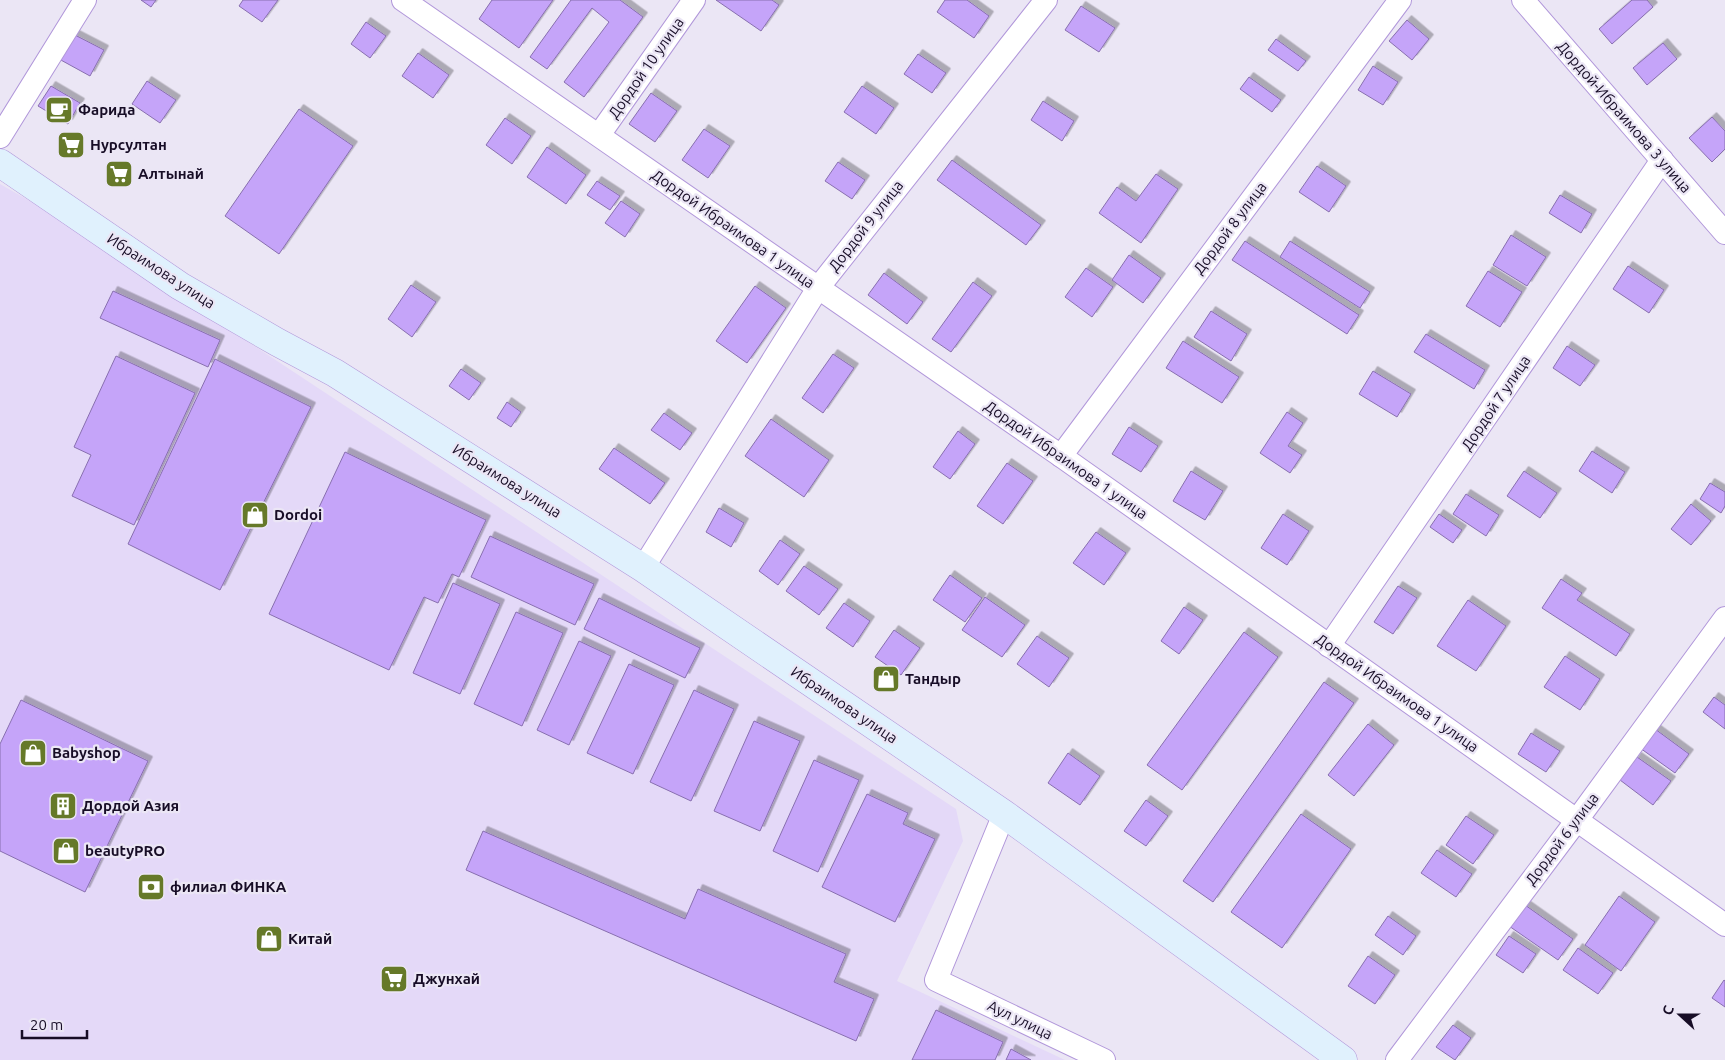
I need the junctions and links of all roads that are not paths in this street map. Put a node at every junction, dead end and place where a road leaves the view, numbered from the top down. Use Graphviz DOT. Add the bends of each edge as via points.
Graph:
graph roads {
  1 [pos="85,0"];
  2 [pos="403,0"];
  3 [pos="694,0"];
  4 [pos="1046,0"];
  5 [pos="1400,0"];
  6 [pos="1523,0"];
  7 [pos="598,135"];
  8 [pos="0,137"];
  9 [pos="1662,160"];
  10 [pos="0,163"];
  11 [pos="1725,234"];
  12 [pos="818,288"];
  13 [pos="1061,456"];
  14 [pos="643,568"];
  15 [pos="1725,618"];
  16 [pos="1329,646"];
  17 [pos="1004,814"];
  18 [pos="1577,820"];
  19 [pos="1725,925"];
  20 [pos="1104,1060"];
  21 [pos="1343,1060"];
  22 [pos="1397,1060"];
  1 -- 8 [label="street"];
  2 -- 7 [label="street, Дордой Ибраимова 1 улица"];
  3 -- 7 [label="street, Дордой 10 улица"];
  4 -- 12 [label="street, Дордой 9 улица"];
  5 -- 13 [label="street, Дордой 8 улица"];
  6 -- 9 [label="street, Дордой-Ибраимова 3 улица"];
  7 -- 12 [label="street, Дордой Ибраимова 1 улица"];
  9 -- 11 [label="street, Дордой-Ибраимова 3 улица"];
  9 -- 16 [label="street, Дордой 7 улица"];
  10 -- 14 [label="main road, Ибраимова улица" via="180,286 335,372"];
  12 -- 13 [label="street, Дордой Ибраимова 1 улица"];
  12 -- 14 [label="street, Дордой 9 улица"];
  13 -- 16 [label="street, Дордой Ибраимова 1 улица"];
  14 -- 17 [label="main road, Ибраимова улица"];
  15 -- 18 [label="street, Дордой 6 улица"];
  16 -- 18 [label="street, Дордой Ибраимова 1 улица"];
  17 -- 20 [label="street, Аул улица" via="936,980"];
  17 -- 21 [label="main road, Ибраимова улица"];
  18 -- 19 [label="street, Дордой Ибраимова 1 улица"];
  18 -- 22 [label="street, Дордой 6 улица"];
}
